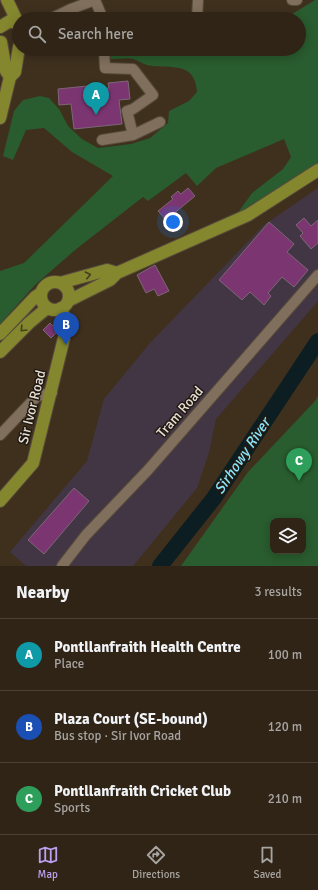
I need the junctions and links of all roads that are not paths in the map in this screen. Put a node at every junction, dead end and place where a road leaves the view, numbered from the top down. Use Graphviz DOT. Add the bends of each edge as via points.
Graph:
graph roads {
  1 [pos="7,0"];
  2 [pos="95,0"];
  3 [pos="198,0"];
  4 [pos="292,0"];
  5 [pos="297,0"];
  6 [pos="69,4"];
  7 [pos="13,12"];
  8 [pos="59,12"];
  9 [pos="100,12"];
  10 [pos="197,12"];
  11 [pos="0,15"];
  12 [pos="12,22"];
  13 [pos="0,27"];
  14 [pos="1,41"];
  15 [pos="12,45"];
  16 [pos="18,56"];
  17 [pos="104,56"];
  18 [pos="10,77"];
  19 [pos="0,118"];
  20 [pos="160,122"];
  21 [pos="133,135"];
  22 [pos="102,140"];
  23 [pos="318,170"];
  24 [pos="117,273"];
  25 [pos="318,276"];
  26 [pos="60,283"];
  27 [pos="41,294"];
  28 [pos="64,305"];
  29 [pos="47,308"];
  30 [pos="0,334"];
  31 [pos="0,352"];
  32 [pos="52,393"];
  33 [pos="0,435"];
  34 [pos="0,502"];
  35 [pos="62,566"];
  1 -- 7 [label="main road"];
  2 -- 6 [label="street"];
  2 -- 9 [label="street"];
  3 -- 10 [label="street"];
  4 -- 5 [label="street"];
  6 -- 8 [label="street"];
  11 -- 13 [label="main road"];
  12 -- 13 [label="main road" via="6,22"];
  14 -- 15 [label="main road"];
  14 -- 18 [label="main road" via="6,71"];
  16 -- 18 [label="main road" via="15,72"];
  17 -- 21 [label="street" via="105,68 133,69 153,95 127,111"];
  18 -- 19 [label="main road"];
  20 -- 21 [label="street"];
  21 -- 22 [label="street"];
  23 -- 24 [label="main road" via="248,215"];
  26 -- 24 [label="main road, one-way" via="107,270"];
  24 -- 28 [label="main road" via="110,280"];
  25 -- 35 [label="street, Tram Road" via="148,470 86,535"];
  26 -- 27 [label="main road" via="50,283 42,289"];
  26 -- 28 [label="main road" via="68,290"];
  27 -- 29 [label="main road"];
  27 -- 30 [label="main road" via="35,297"];
  28 -- 29 [label="main road" via="52,310"];
  28 -- 32 [label="main road, Sir Ivor Road" via="64,338"];
  29 -- 31 [label="main road, one-way"];
  32 -- 33 [label="street" via="37,396"];
  32 -- 34 [label="main road, Sir Ivor Road" via="33,463"];
}
